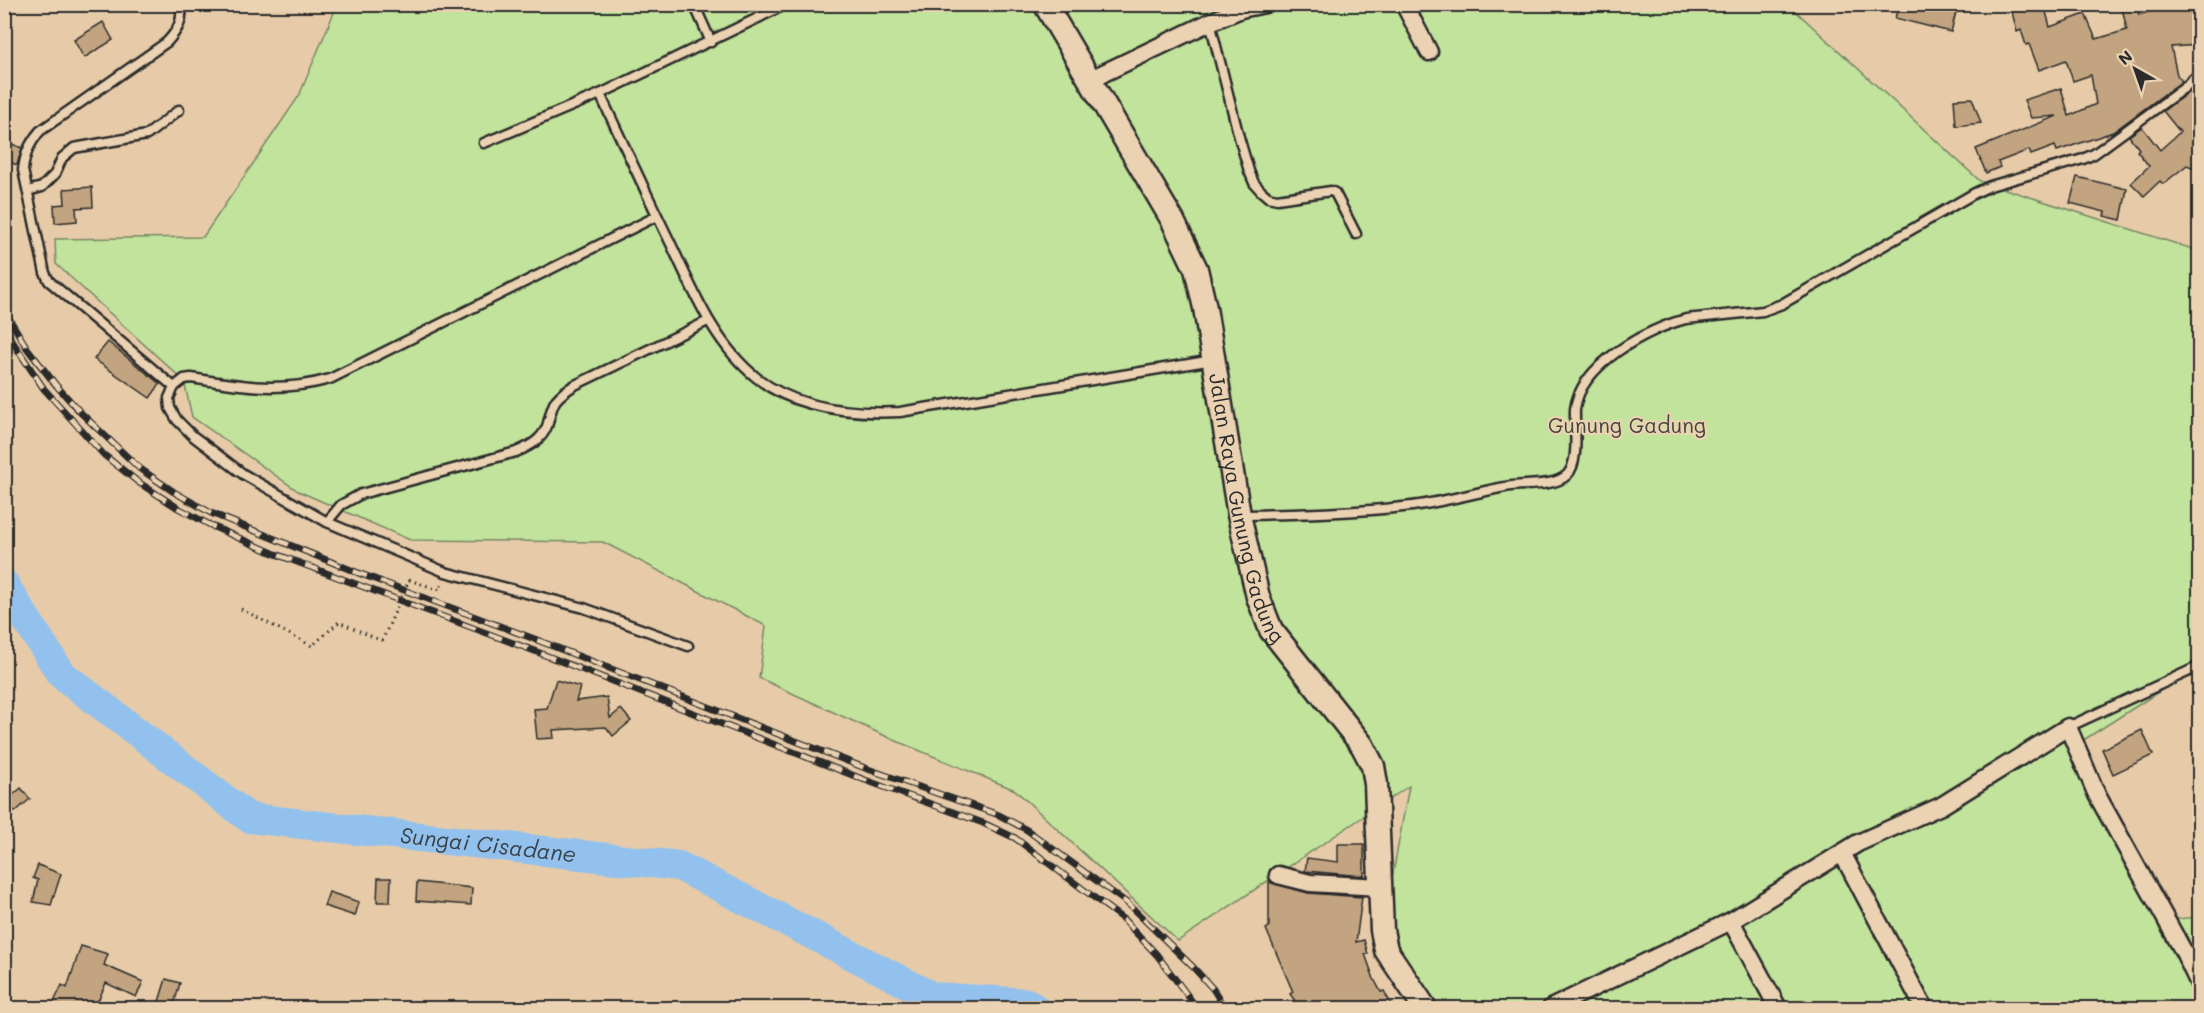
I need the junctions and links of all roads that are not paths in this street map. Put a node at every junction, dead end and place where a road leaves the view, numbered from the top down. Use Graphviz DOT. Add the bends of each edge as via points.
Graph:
graph roads {
  1 [pos="181,4"];
  2 [pos="694,4"];
  3 [pos="787,4"];
  4 [pos="1045,4"];
  5 [pos="1265,4"];
  6 [pos="1404,4"];
  7 [pos="1210,22"];
  8 [pos="711,42"];
  9 [pos="1429,52"];
  10 [pos="2199,73"];
  11 [pos="1089,80"];
  12 [pos="600,94"];
  13 [pos="179,110"];
  14 [pos="483,143"];
  15 [pos="28,191"];
  16 [pos="657,216"];
  17 [pos="1356,234"];
  18 [pos="708,321"];
  19 [pos="1214,360"];
  20 [pos="174,387"];
  21 [pos="1239,515"];
  22 [pos="327,522"];
  23 [pos="688,646"];
  24 [pos="2199,666"];
  25 [pos="2068,727"];
  26 [pos="1842,853"];
  27 [pos="1278,875"];
  28 [pos="1380,887"];
  29 [pos="1731,921"];
  30 [pos="2192,950"];
  31 [pos="2199,986"];
  32 [pos="1425,1008"];
  33 [pos="1551,1008"];
  34 [pos="1778,1008"];
  35 [pos="1924,1008"];
  1 -- 15 [label="lane" via="180,26 167,42 40,131 31,142 23,170"];
  2 -- 8 [label="lane"];
  3 -- 8 [label="lane"];
  4 -- 11 [label="street, Jalan Raya Gunung Gadung"];
  5 -- 7 [label="street"];
  6 -- 9 [label="street"];
  7 -- 11 [label="street"];
  7 -- 17 [label="lane" via="1254,183 1268,197 1277,199 1335,192"];
  8 -- 12 [label="lane"];
  10 -- 21 [label="lane" via="2094,154 1975,193 1782,304 1763,311 1674,322 1620,351 1595,370 1579,394 1574,464 1563,478 1414,506 1340,513"];
  11 -- 19 [label="street, Jalan Raya Gunung Gadung" via="1173,221 1196,269"];
  12 -- 14 [label="lane"];
  12 -- 16 [label="lane"];
  13 -- 15 [label="lane" via="147,135 74,148 42,187"];
  15 -- 20 [label="lane" via="49,281"];
  16 -- 18 [label="lane"];
  16 -- 20 [label="lane" via="330,379 266,388 191,378"];
  18 -- 19 [label="lane" via="739,362 780,393 852,412 900,412"];
  18 -- 22 [label="lane" via="564,392 552,406 548,427 528,447 361,494 340,505"];
  19 -- 21 [label="street, Jalan Raya Gunung Gadung"];
  20 -- 22 [label="lane" via="170,408 193,436 243,474"];
  21 -- 28 [label="street, Jalan Raya Gunung Gadung" via="1270,630 1362,745 1373,766"];
  22 -- 23 [label="lane" via="445,573 584,608"];
  24 -- 25 [label="lane"];
  25 -- 26 [label="street" via="1941,806"];
  25 -- 30 [label="street" via="2097,795"];
  26 -- 29 [label="street"];
  26 -- 35 [label="street"];
  27 -- 28 [label="street" via="1310,883"];
  28 -- 32 [label="street, Jalan Raya Gunung Gadung" via="1386,950"];
  29 -- 33 [label="street"];
  29 -- 34 [label="street"];
  30 -- 31 [label="street"];
}
